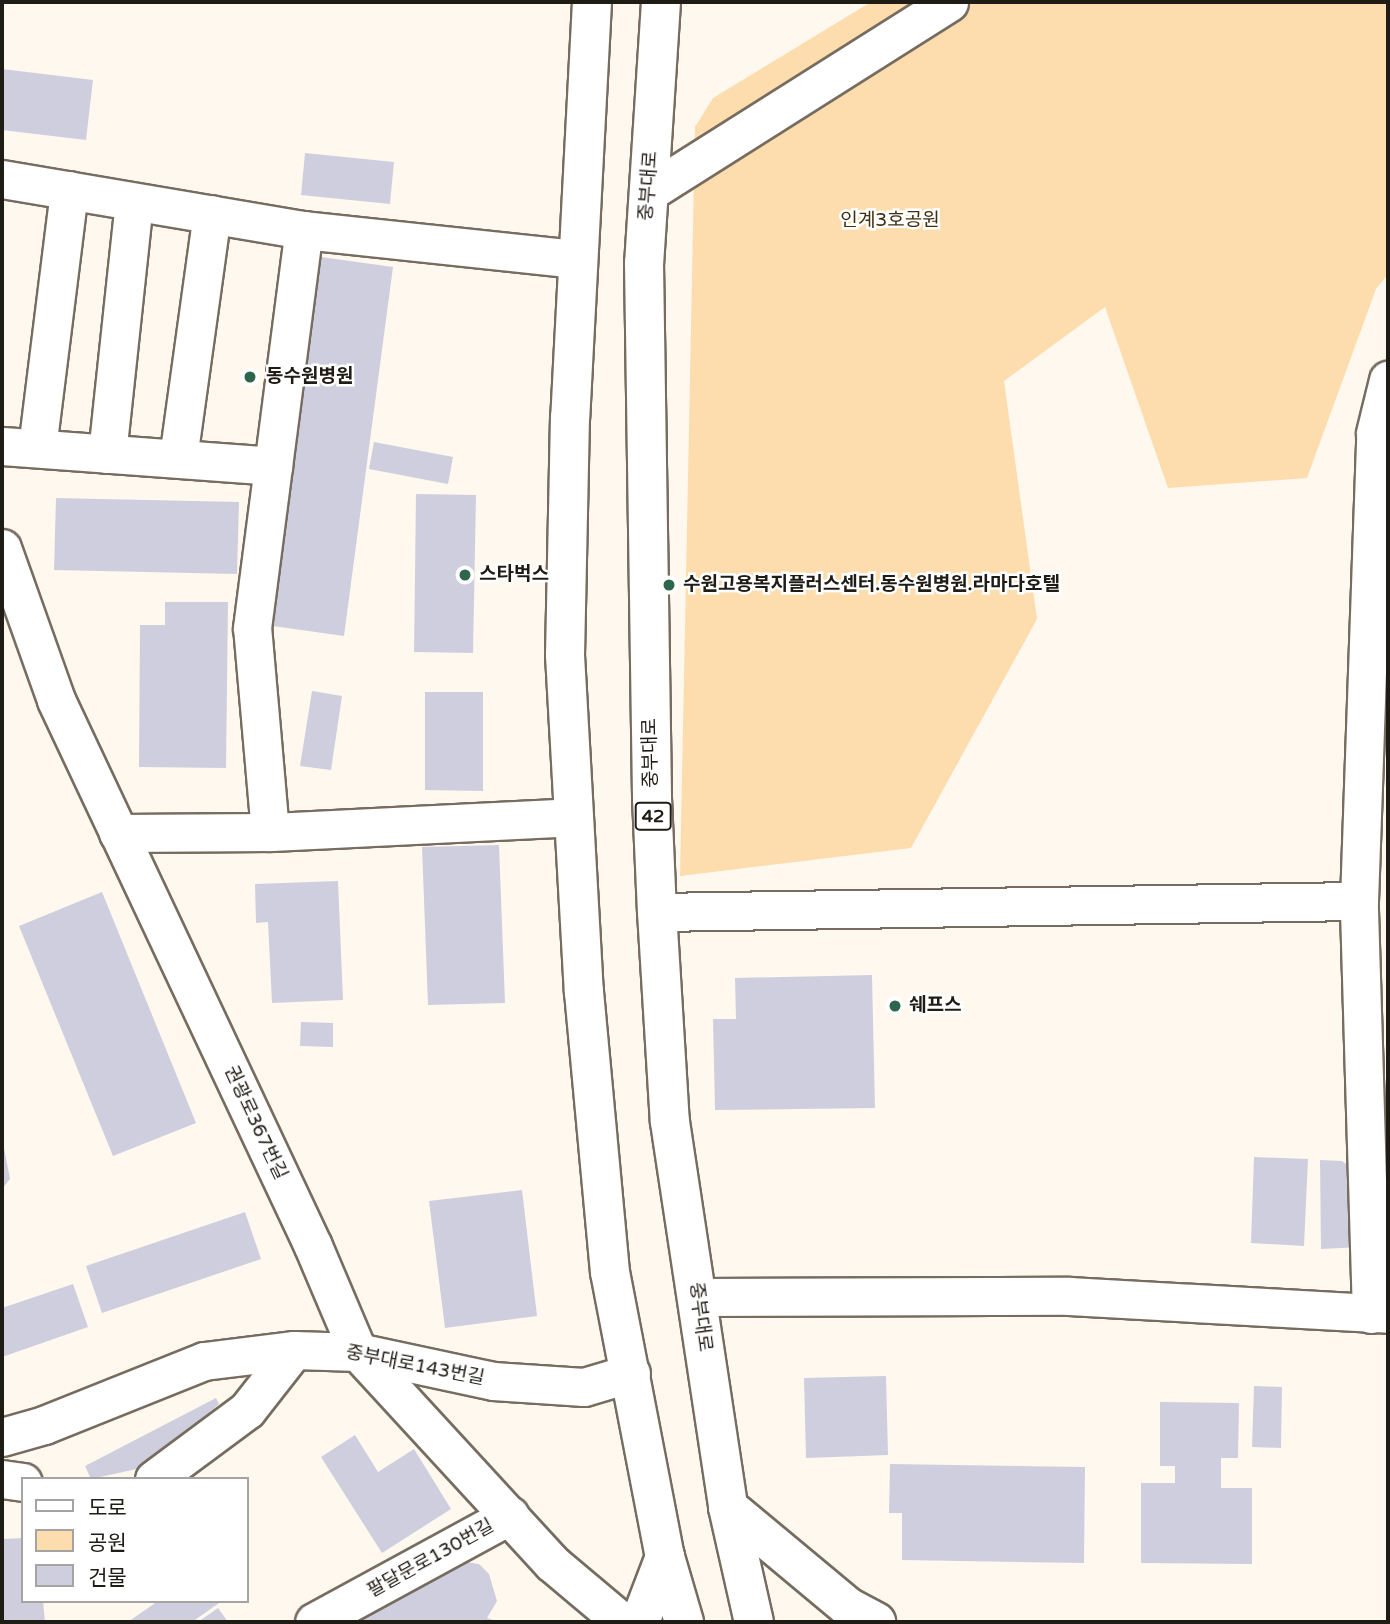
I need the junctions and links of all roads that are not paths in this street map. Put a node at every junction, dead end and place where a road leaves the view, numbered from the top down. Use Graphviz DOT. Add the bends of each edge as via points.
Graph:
graph roads {
  1 [pos="592,2"];
  2 [pos="661,2"];
  3 [pos="949,2"];
  4 [pos="2,179"];
  5 [pos="69,190"];
  6 [pos="649,192"];
  7 [pos="134,202"];
  8 [pos="212,214"];
  9 [pos="304,230"];
  10 [pos="578,259"];
  11 [pos="1388,380"];
  12 [pos="19,447"];
  13 [pos="107,454"];
  14 [pos="178,458"];
  15 [pos="273,466"];
  16 [pos="2,548"];
  17 [pos="18,594"];
  18 [pos="2,634"];
  19 [pos="574,817"];
  20 [pos="270,832"];
  21 [pos="118,833"];
  22 [pos="1359,901"];
  23 [pos="657,912"];
  24 [pos="697,1297"];
  25 [pos="1379,1314"];
  26 [pos="294,1350"];
  27 [pos="358,1352"];
  28 [pos="631,1373"];
  29 [pos="2,1437"];
  30 [pos="157,1477"];
  31 [pos="2,1479"];
  32 [pos="21,1482"];
  33 [pos="728,1507"];
  34 [pos="510,1515"];
  35 [pos="665,1557"];
  36 [pos="314,1622"];
  37 [pos="622,1622"];
  38 [pos="640,1622"];
  39 [pos="684,1622"];
  40 [pos="754,1622"];
  41 [pos="876,1622"];
  1 -- 10 [label="main road"];
  2 -- 6 [label="main road, 중부대로 / 42"];
  3 -- 6 [label="street"];
  4 -- 5 [label="street"];
  5 -- 7 [label="street"];
  5 -- 12 [label="street"];
  6 -- 23 [label="main road, 중부대로 / 42" via="644,263"];
  7 -- 8 [label="street"];
  7 -- 13 [label="street"];
  8 -- 9 [label="street"];
  8 -- 14 [label="street"];
  9 -- 10 [label="street"];
  9 -- 15 [label="street"];
  10 -- 19 [label="main road" via="565,655"];
  11 -- 22 [label="street" via="1375,433"];
  12 -- 13 [label="street"];
  13 -- 14 [label="street"];
  14 -- 15 [label="street"];
  15 -- 20 [label="street" via="252,628"];
  16 -- 17 [label="street, 권광로367번길"];
  17 -- 18 [label="street"];
  17 -- 21 [label="street, 권광로367번길" via="56,700"];
  19 -- 20 [label="street"];
  19 -- 28 [label="main road" via="584,992 610,1272"];
  20 -- 21 [label="street"];
  21 -- 27 [label="street, 권광로367번길" via="307,1233"];
  22 -- 23 [label="street"];
  22 -- 25 [label="street"];
  23 -- 24 [label="main road, 중부대로 / 42" via="670,1122"];
  24 -- 25 [label="street" via="1069,1296"];
  24 -- 33 [label="main road, 중부대로 / 42"];
  26 -- 27 [label="street, 중부대로143번길"];
  26 -- 29 [label="street, 중부대로143번길" via="204,1361 44,1425"];
  26 -- 30 [label="street" via="247,1410"];
  27 -- 28 [label="street, 중부대로143번길" via="493,1381 584,1387"];
  27 -- 34 [label="street, 권광로367번길"];
  28 -- 35 [label="main road"];
  31 -- 32 [label="street"];
  33 -- 40 [label="main road, 중부대로 / 42"];
  33 -- 41 [label="main road" via="848,1607"];
  34 -- 36 [label="street, 팔달문로130번길"];
  34 -- 37 [label="street, 권광로367번길" via="552,1563"];
  35 -- 38 [label="main road"];
  35 -- 39 [label="main road"];
}
